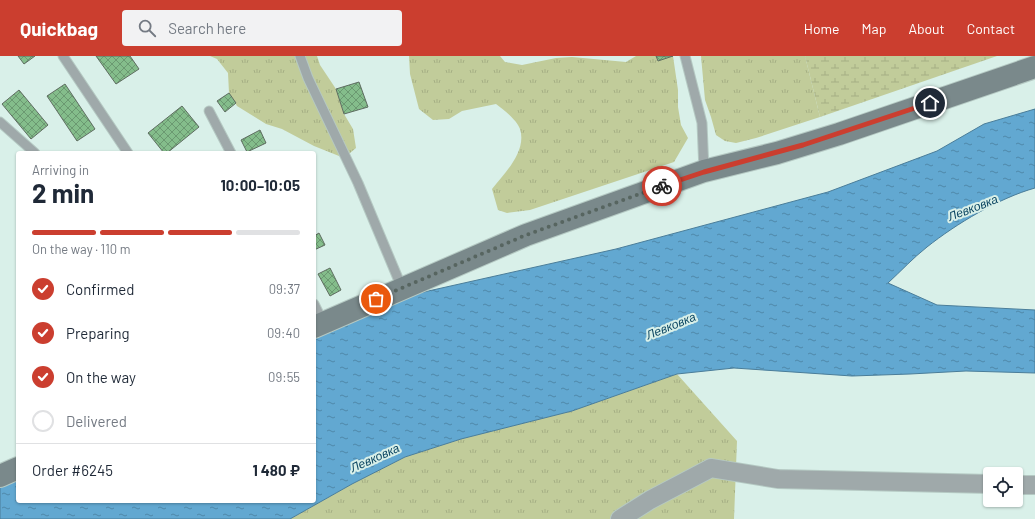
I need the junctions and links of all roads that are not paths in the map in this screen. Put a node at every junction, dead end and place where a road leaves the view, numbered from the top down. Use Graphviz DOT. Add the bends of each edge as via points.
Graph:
graph roads {
  1 [pos="63,56"];
  2 [pos="300,56"];
  3 [pos="685,56"];
  4 [pos="1035,67"];
  5 [pos="209,111"];
  6 [pos="0,122"];
  7 [pos="33,151"];
  8 [pos="127,151"];
  9 [pos="230,151"];
  10 [pos="704,172"];
  11 [pos="402,288"];
  12 [pos="317,318"];
  13 [pos="16,469"];
  14 [pos="0,476"];
  15 [pos="983,484"];
  16 [pos="1023,485"];
  17 [pos="1035,486"];
  18 [pos="620,519"];
  1 -- 8 [label="lane"];
  2 -- 11 [label="lane"];
  3 -- 10 [label="lane" via="702,123"];
  4 -- 10 [label="street" via="832,136"];
  5 -- 9 [label="lane"];
  6 -- 7 [label="lane"];
  10 -- 11 [label="street" via="526,235"];
  11 -- 12 [label="street"];
  13 -- 14 [label="street"];
  15 -- 18 [label="street" via="778,479 711,468"];
  16 -- 17 [label="street"];
}
